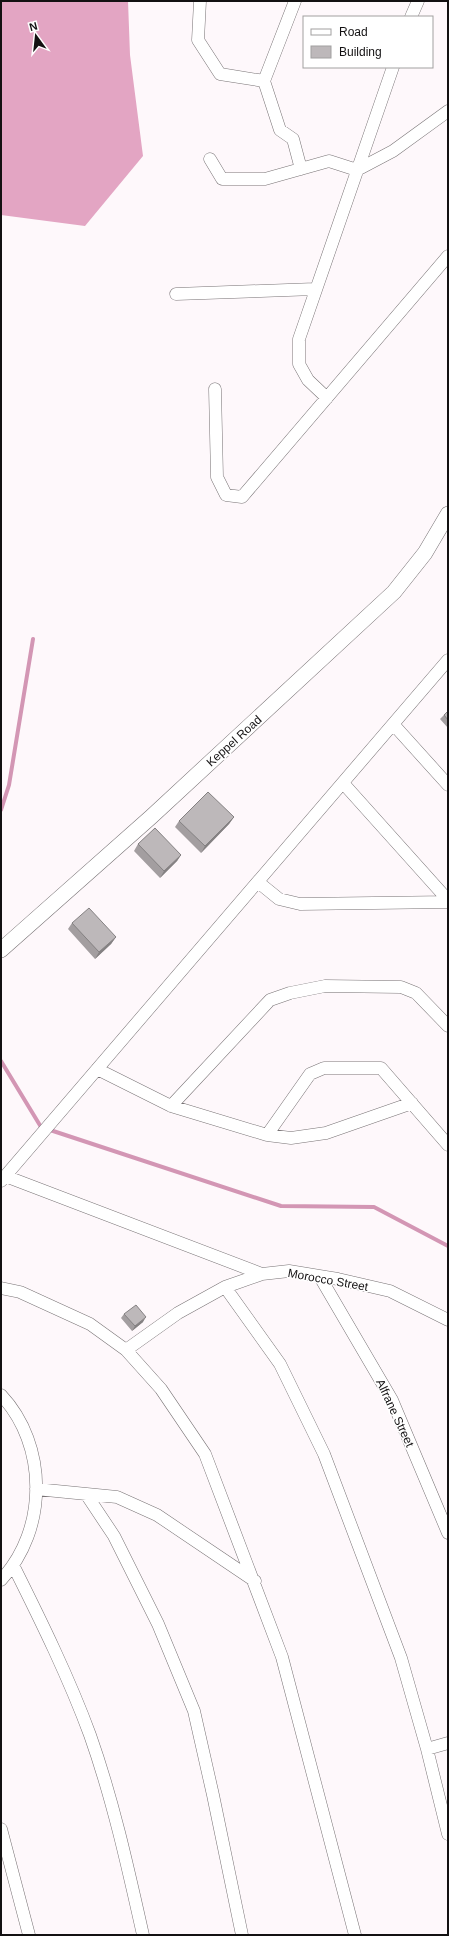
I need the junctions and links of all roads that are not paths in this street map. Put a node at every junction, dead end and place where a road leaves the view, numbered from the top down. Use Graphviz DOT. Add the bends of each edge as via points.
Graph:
graph roads {
  1 [pos="200,1"];
  2 [pos="295,1"];
  3 [pos="418,1"];
  4 [pos="411,16"];
  5 [pos="394,68"];
  6 [pos="264,81"];
  7 [pos="448,111"];
  8 [pos="210,159"];
  9 [pos="301,169"];
  10 [pos="357,170"];
  11 [pos="448,256"];
  12 [pos="315,289"];
  13 [pos="176,294"];
  14 [pos="215,389"];
  15 [pos="327,398"];
  16 [pos="448,514"];
  17 [pos="448,660"];
  18 [pos="393,724"];
  19 [pos="343,783"];
  20 [pos="448,785"];
  21 [pos="258,882"];
  22 [pos="448,901"];
  23 [pos="1,950"];
  24 [pos="448,1026"];
  25 [pos="97,1069"];
  26 [pos="412,1103"];
  27 [pos="171,1106"];
  28 [pos="267,1135"];
  29 [pos="448,1145"];
  30 [pos="3,1178"];
  31 [pos="262,1274"];
  32 [pos="320,1277"];
  33 [pos="225,1287"];
  34 [pos="1,1288"];
  35 [pos="447,1321"];
  36 [pos="126,1350"];
  37 [pos="1,1395"];
  38 [pos="36,1489"];
  39 [pos="86,1494"];
  40 [pos="448,1533"];
  41 [pos="14,1566"];
  42 [pos="1,1580"];
  43 [pos="255,1581"];
  44 [pos="448,1743"];
  45 [pos="427,1749"];
  46 [pos="1,1829"];
  47 [pos="448,1834"];
  48 [pos="29,1935"];
  49 [pos="143,1935"];
  50 [pos="242,1935"];
  51 [pos="354,1935"];
  1 -- 6 [label="street" via="198,40 220,74"];
  2 -- 6 [label="street"];
  3 -- 4 [label="street"];
  5 -- 10 [label="street"];
  6 -- 9 [label="street" via="280,130 293,139"];
  7 -- 10 [label="street" via="393,151"];
  8 -- 9 [label="street" via="222,179 265,179"];
  9 -- 10 [label="street" via="329,161"];
  10 -- 12 [label="street"];
  11 -- 15 [label="street"];
  12 -- 13 [label="street"];
  12 -- 15 [label="street" via="299,339 299,364 308,380"];
  14 -- 15 [label="street" via="217,477 226,495 242,497"];
  16 -- 23 [label="street, Keppel Road" via="425,553 394,592 150,817"];
  17 -- 18 [label="street"];
  18 -- 19 [label="street"];
  18 -- 20 [label="street"];
  19 -- 21 [label="street"];
  19 -- 22 [label="street"];
  21 -- 22 [label="street" via="279,899 300,904"];
  21 -- 25 [label="street"];
  24 -- 27 [label="street" via="416,993 401,987 325,986 290,993 270,1000"];
  25 -- 27 [label="street"];
  25 -- 30 [label="street"];
  26 -- 28 [label="street" via="326,1133 291,1138"];
  26 -- 28 [label="street" via="381,1068 324,1068 310,1074"];
  26 -- 29 [label="street"];
  27 -- 28 [label="street"];
  30 -- 31 [label="street"];
  31 -- 32 [label="street, Morocco Street" via="289,1271"];
  31 -- 33 [label="street, Morocco Street"];
  32 -- 35 [label="street, Morocco Street" via="390,1291"];
  32 -- 40 [label="street, Alfrane Street" via="392,1400"];
  33 -- 36 [label="street, Morocco Street" via="178,1312"];
  33 -- 45 [label="street" via="280,1364 324,1454 401,1658"];
  34 -- 36 [label="street" via="20,1292 90,1324"];
  36 -- 43 [label="street" via="161,1389 205,1454"];
  37 -- 38 [label="street" via="13,1408 32,1451 37,1479"];
  38 -- 39 [label="street"];
  38 -- 41 [label="street" via="32,1525"];
  39 -- 43 [label="street" via="117,1497 157,1515"];
  39 -- 50 [label="street" via="114,1536 154,1617 194,1712"];
  41 -- 42 [label="street"];
  41 -- 49 [label="street" via="90,1735 118,1829"];
  43 -- 51 [label="street" via="282,1657"];
  44 -- 45 [label="street"];
  45 -- 47 [label="street"];
  46 -- 48 [label="street"];
}
